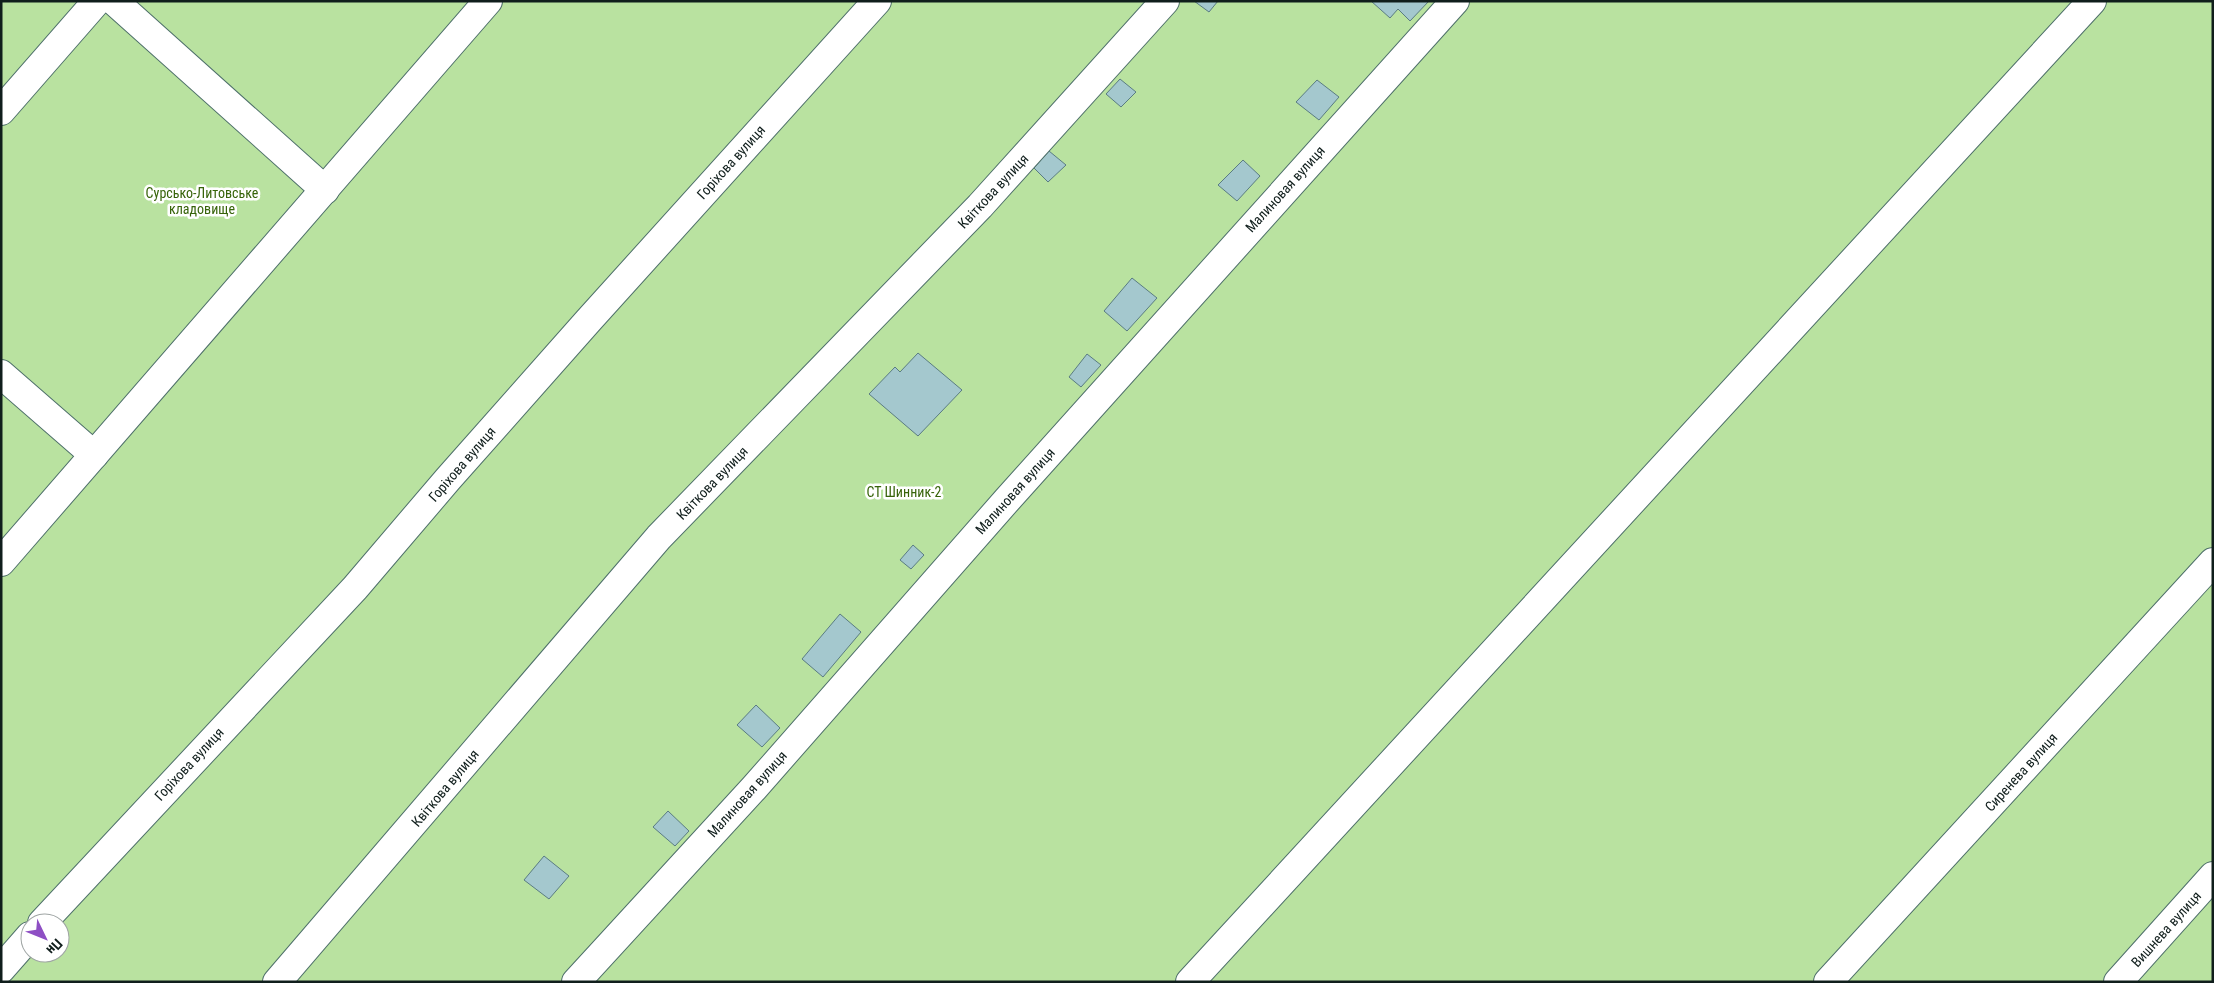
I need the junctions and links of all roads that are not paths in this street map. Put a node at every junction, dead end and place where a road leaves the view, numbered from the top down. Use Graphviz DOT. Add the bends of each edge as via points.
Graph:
graph roads {
  1 [pos="97,1"];
  2 [pos="114,1"];
  3 [pos="488,1"];
  4 [pos="877,1"];
  5 [pos="1165,1"];
  6 [pos="1455,1"];
  7 [pos="2092,1"];
  8 [pos="1,111"];
  9 [pos="325,190"];
  10 [pos="1,374"];
  11 [pos="94,455"];
  12 [pos="1,562"];
  13 [pos="2213,562"];
  14 [pos="2213,876"];
  15 [pos="51,913"];
  16 [pos="20,947"];
  17 [pos="1,969"];
  18 [pos="277,982"];
  19 [pos="576,982"];
  20 [pos="1190,982"];
  21 [pos="1828,982"];
  22 [pos="2118,982"];
  1 -- 8 [label="street"];
  2 -- 9 [label="street"];
  3 -- 9 [label="street"];
  4 -- 15 [label="street, Горіхова вулиця" via="588,321 355,588"];
  5 -- 18 [label="street, Квіткова вулиця" via="980,206 659,537"];
  6 -- 19 [label="street, Малиновая вулиця" via="1007,500 754,788"];
  7 -- 20 [label="street"];
  9 -- 11 [label="street"];
  10 -- 11 [label="street"];
  11 -- 12 [label="street"];
  13 -- 21 [label="street, Сиренева вулиця"];
  14 -- 22 [label="street, Вишнева вулиця"];
  16 -- 17 [label="street"];
}
